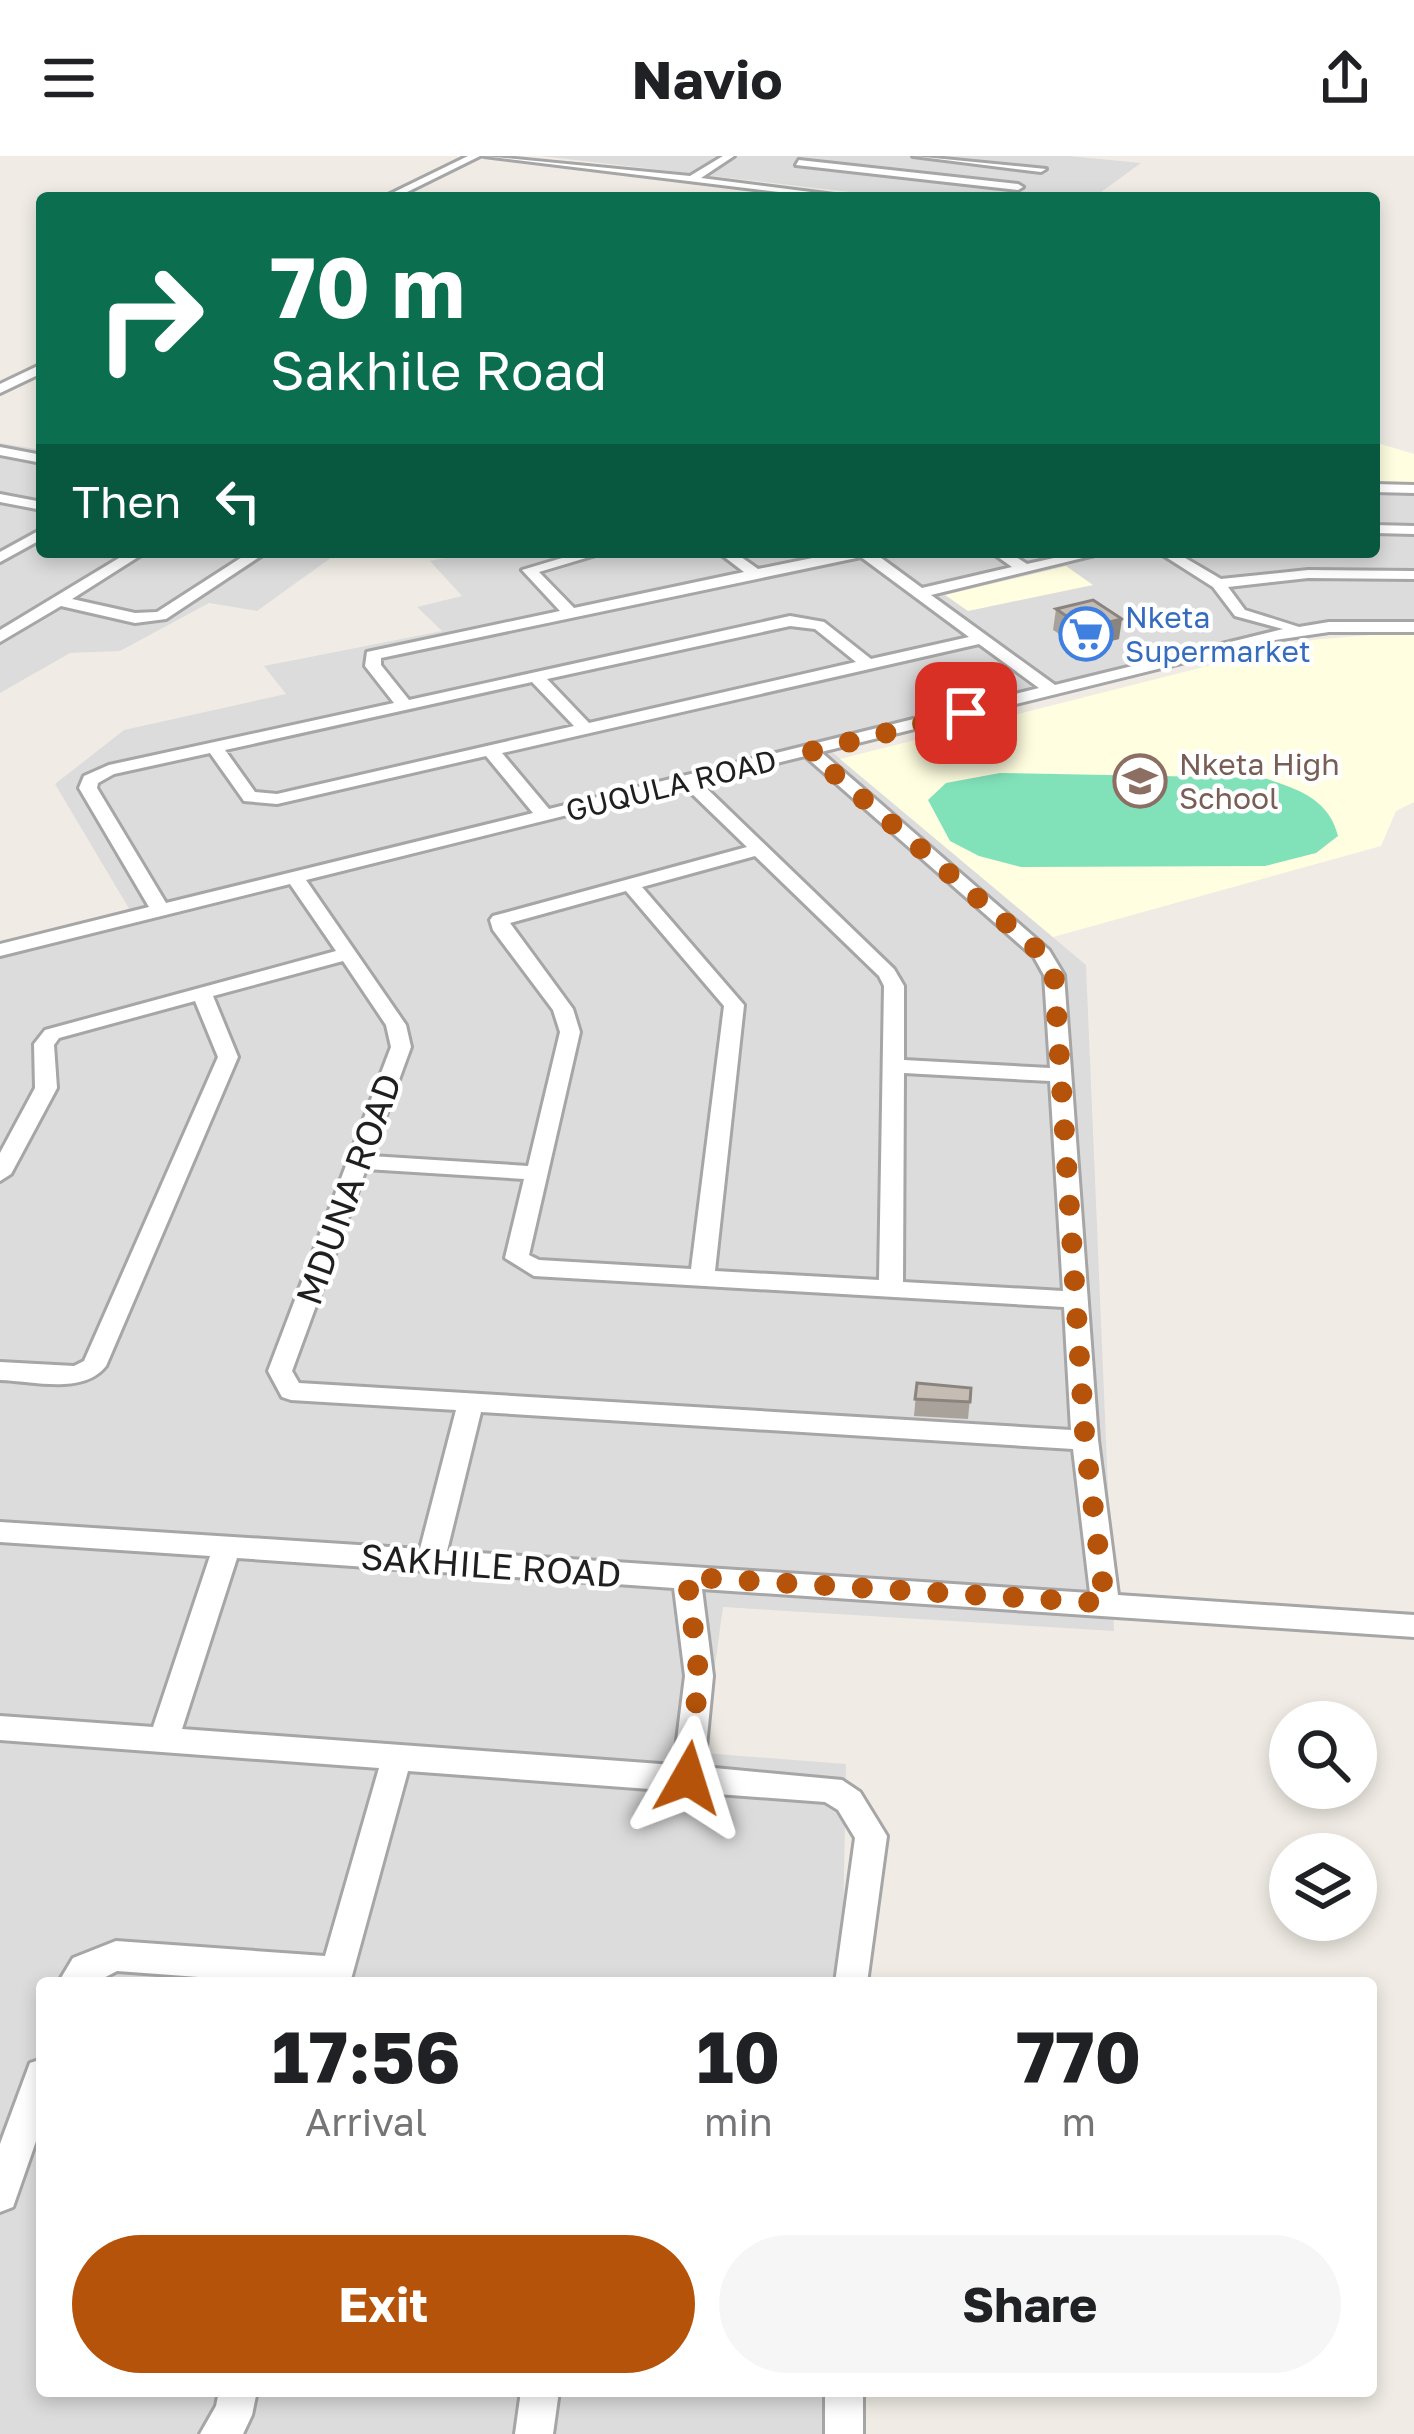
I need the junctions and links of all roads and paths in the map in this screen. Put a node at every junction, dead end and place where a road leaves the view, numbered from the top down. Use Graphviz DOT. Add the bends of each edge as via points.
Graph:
graph roads {
  1 [pos="475,156"];
  2 [pos="489,156"];
  3 [pos="729,156"];
  4 [pos="811,156"];
  5 [pos="918,156"];
  6 [pos="1055,156"];
  7 [pos="800,163"];
  8 [pos="1041,169"];
  9 [pos="692,179"];
  10 [pos="761,187"];
  11 [pos="1018,188"];
  12 [pos="400,192"];
  13 [pos="803,192"];
  14 [pos="1013,192"];
  15 [pos="36,371"];
  16 [pos="0,388"];
  17 [pos="0,451"];
  18 [pos="36,458"];
  19 [pos="1380,488"];
  20 [pos="1414,489"];
  21 [pos="0,498"];
  22 [pos="36,505"];
  23 [pos="1380,529"];
  24 [pos="1414,530"];
  25 [pos="36,536"];
  26 [pos="3,554"];
  27 [pos="129,558"];
  28 [pos="251,558"];
  29 [pos="576,558"];
  30 [pos="733,558"];
  31 [pos="830,558"];
  32 [pos="872,558"];
  33 [pos="1008,558"];
  34 [pos="1074,558"];
  35 [pos="1175,558"];
  36 [pos="1025,569"];
  37 [pos="753,572"];
  38 [pos="1414,575"];
  39 [pos="1218,584"];
  40 [pos="923,592"];
  41 [pos="59,601"];
  42 [pos="568,611"];
  43 [pos="1414,627"];
  44 [pos="1305,628"];
  45 [pos="0,637"];
  46 [pos="984,638"];
  47 [pos="869,665"];
  48 [pos="534,675"];
  49 [pos="1053,691"];
  50 [pos="404,704"];
  51 [pos="586,730"];
  52 [pos="214,746"];
  53 [pos="491,751"];
  54 [pos="809,752"];
  55 [pos="688,781"];
  56 [pos="545,816"];
  57 [pos="759,849"];
  58 [pos="294,876"];
  59 [pos="628,882"];
  60 [pos="160,910"];
  61 [pos="0,950"];
  62 [pos="347,954"];
  63 [pos="201,991"];
  64 [pos="891,1066"];
  65 [pos="1058,1075"];
  66 [pos="358,1162"];
  67 [pos="534,1173"];
  68 [pos="0,1174"];
  69 [pos="702,1280"];
  70 [pos="891,1291"];
  71 [pos="1075,1300"];
  72 [pos="0,1371"];
  73 [pos="470,1404"];
  74 [pos="1085,1440"];
  75 [pos="0,1532"];
  76 [pos="227,1547"];
  77 [pos="431,1562"];
  78 [pos="687,1577"];
  79 [pos="1105,1603"];
  80 [pos="1414,1626"];
  81 [pos="0,1728"];
  82 [pos="165,1736"];
  83 [pos="397,1757"];
  84 [pos="688,1778"];
  85 [pos="79,1977"];
  86 [pos="325,1977"];
  87 [pos="335,1977"];
  88 [pos="852,1977"];
  89 [pos="36,2091"];
  90 [pos="0,2194"];
  91 [pos="236,2397"];
  92 [pos="539,2397"];
  93 [pos="844,2397"];
  94 [pos="219,2434"];
  95 [pos="534,2434"];
  96 [pos="844,2434"];
  1 -- 12 [label="street"];
  2 -- 9 [label="street"];
  3 -- 9 [label="street"];
  4 -- 7 [label="street"];
  5 -- 8 [label="street"];
  6 -- 8 [label="street"];
  7 -- 10 [label="street"];
  7 -- 11 [label="street"];
  8 -- 11 [label="street"];
  9 -- 10 [label="street"];
  10 -- 13 [label="street"];
  11 -- 14 [label="street"];
  15 -- 16 [label="street"];
  17 -- 18 [label="street"];
  19 -- 20 [label="street"];
  21 -- 22 [label="street"];
  23 -- 24 [label="street"];
  25 -- 26 [label="street"];
  27 -- 41 [label="street"];
  28 -- 41 [label="street" via="161,616"];
  29 -- 42 [label="street" via="529,570"];
  30 -- 37 [label="street"];
  31 -- 37 [label="street"];
  32 -- 40 [label="street"];
  33 -- 36 [label="street"];
  34 -- 36 [label="street"];
  35 -- 39 [label="street"];
  36 -- 40 [label="street"];
  37 -- 42 [label="street"];
  38 -- 39 [label="street"];
  39 -- 44 [label="street" via="1240,613"];
  40 -- 46 [label="street"];
  41 -- 45 [label="street"];
  42 -- 50 [label="street" via="373,655 373,667"];
  43 -- 44 [label="street, GUQULA ROAD"];
  44 -- 49 [label="street, GUQULA ROAD"];
  46 -- 47 [label="street"];
  46 -- 49 [label="street"];
  47 -- 48 [label="street" via="819,625 790,621"];
  47 -- 51 [label="street"];
  48 -- 50 [label="street"];
  48 -- 51 [label="street"];
  49 -- 54 [label="street, GUQULA ROAD"];
  50 -- 52 [label="street"];
  51 -- 53 [label="street"];
  52 -- 53 [label="street" via="250,797 268,800"];
  52 -- 60 [label="street" via="109,770 88,784"];
  53 -- 56 [label="street"];
  54 -- 55 [label="street, GUQULA ROAD"];
  54 -- 65 [label="street" via="1051,964"];
  55 -- 56 [label="street, GUQULA ROAD"];
  55 -- 57 [label="street"];
  56 -- 58 [label="street, GUQULA ROAD"];
  57 -- 59 [label="street"];
  57 -- 64 [label="street" via="891,979"];
  58 -- 60 [label="street, GUQULA ROAD"];
  58 -- 62 [label="street, MDUNA ROAD"];
  59 -- 67 [label="street" via="500,920 570,1032"];
  59 -- 69 [label="street" via="734,1005"];
  60 -- 61 [label="street, GUQULA ROAD"];
  62 -- 63 [label="street"];
  62 -- 66 [label="street, MDUNA ROAD" via="396,1025 400,1047"];
  63 -- 68 [label="street" via="46,1039 46,1088"];
  63 -- 72 [label="street" via="228,1057 94,1366 79,1375"];
  64 -- 65 [label="street"];
  64 -- 70 [label="street"];
  65 -- 71 [label="street"];
  66 -- 67 [label="street"];
  66 -- 73 [label="street, MDUNA ROAD" via="280,1372 284,1386 304,1394"];
  67 -- 69 [label="street" via="521,1264"];
  69 -- 70 [label="street"];
  70 -- 71 [label="street"];
  71 -- 74 [label="street"];
  73 -- 74 [label="street"];
  73 -- 77 [label="street"];
  74 -- 79 [label="street"];
  75 -- 76 [label="street, SAKHILE ROAD"];
  76 -- 77 [label="street, SAKHILE ROAD"];
  76 -- 82 [label="street"];
  77 -- 78 [label="street, SAKHILE ROAD"];
  78 -- 79 [label="street, SAKHILE ROAD"];
  78 -- 84 [label="street" via="699,1676"];
  79 -- 80 [label="street, SAKHILE ROAD"];
  81 -- 82 [label="street"];
  82 -- 83 [label="street"];
  83 -- 84 [label="street"];
  83 -- 87 [label="street"];
  84 -- 88 [label="street" via="831,1789 849,1801 871,1836"];
  85 -- 86 [label="street" via="116,1957"];
  89 -- 90 [label="street"];
  91 -- 94 [label="street"];
  92 -- 95 [label="street"];
  93 -- 96 [label="street"];
}
